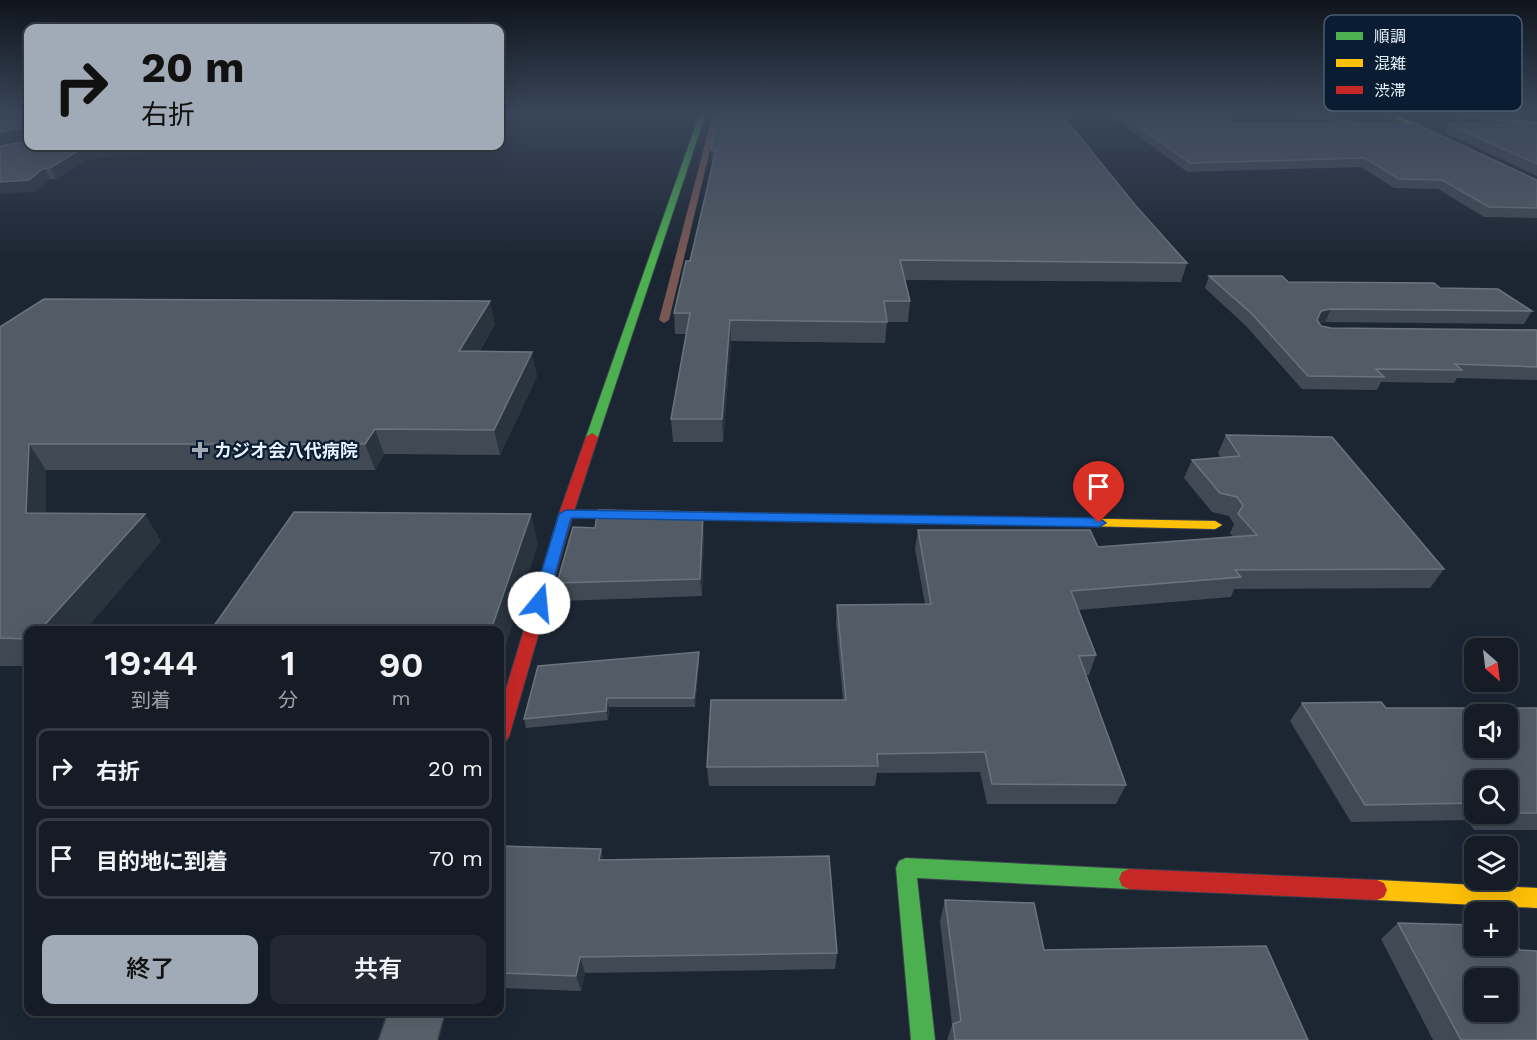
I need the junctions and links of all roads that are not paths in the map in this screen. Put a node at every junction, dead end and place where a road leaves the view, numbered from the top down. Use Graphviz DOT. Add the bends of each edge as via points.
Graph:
graph roads {
  1 [pos="686,162"];
  2 [pos="566,514"];
  3 [pos="1215,525"];
  4 [pos="504,722"];
  5 [pos="1537,898"];
  6 [pos="415,1016"];
  7 [pos="408,1040"];
  8 [pos="923,1040"];
  1 -- 2 [label="street"];
  2 -- 3 [label="street"];
  2 -- 4 [label="street"];
  5 -- 8 [label="street" via="906,868"];
  6 -- 7 [label="street"];
}
